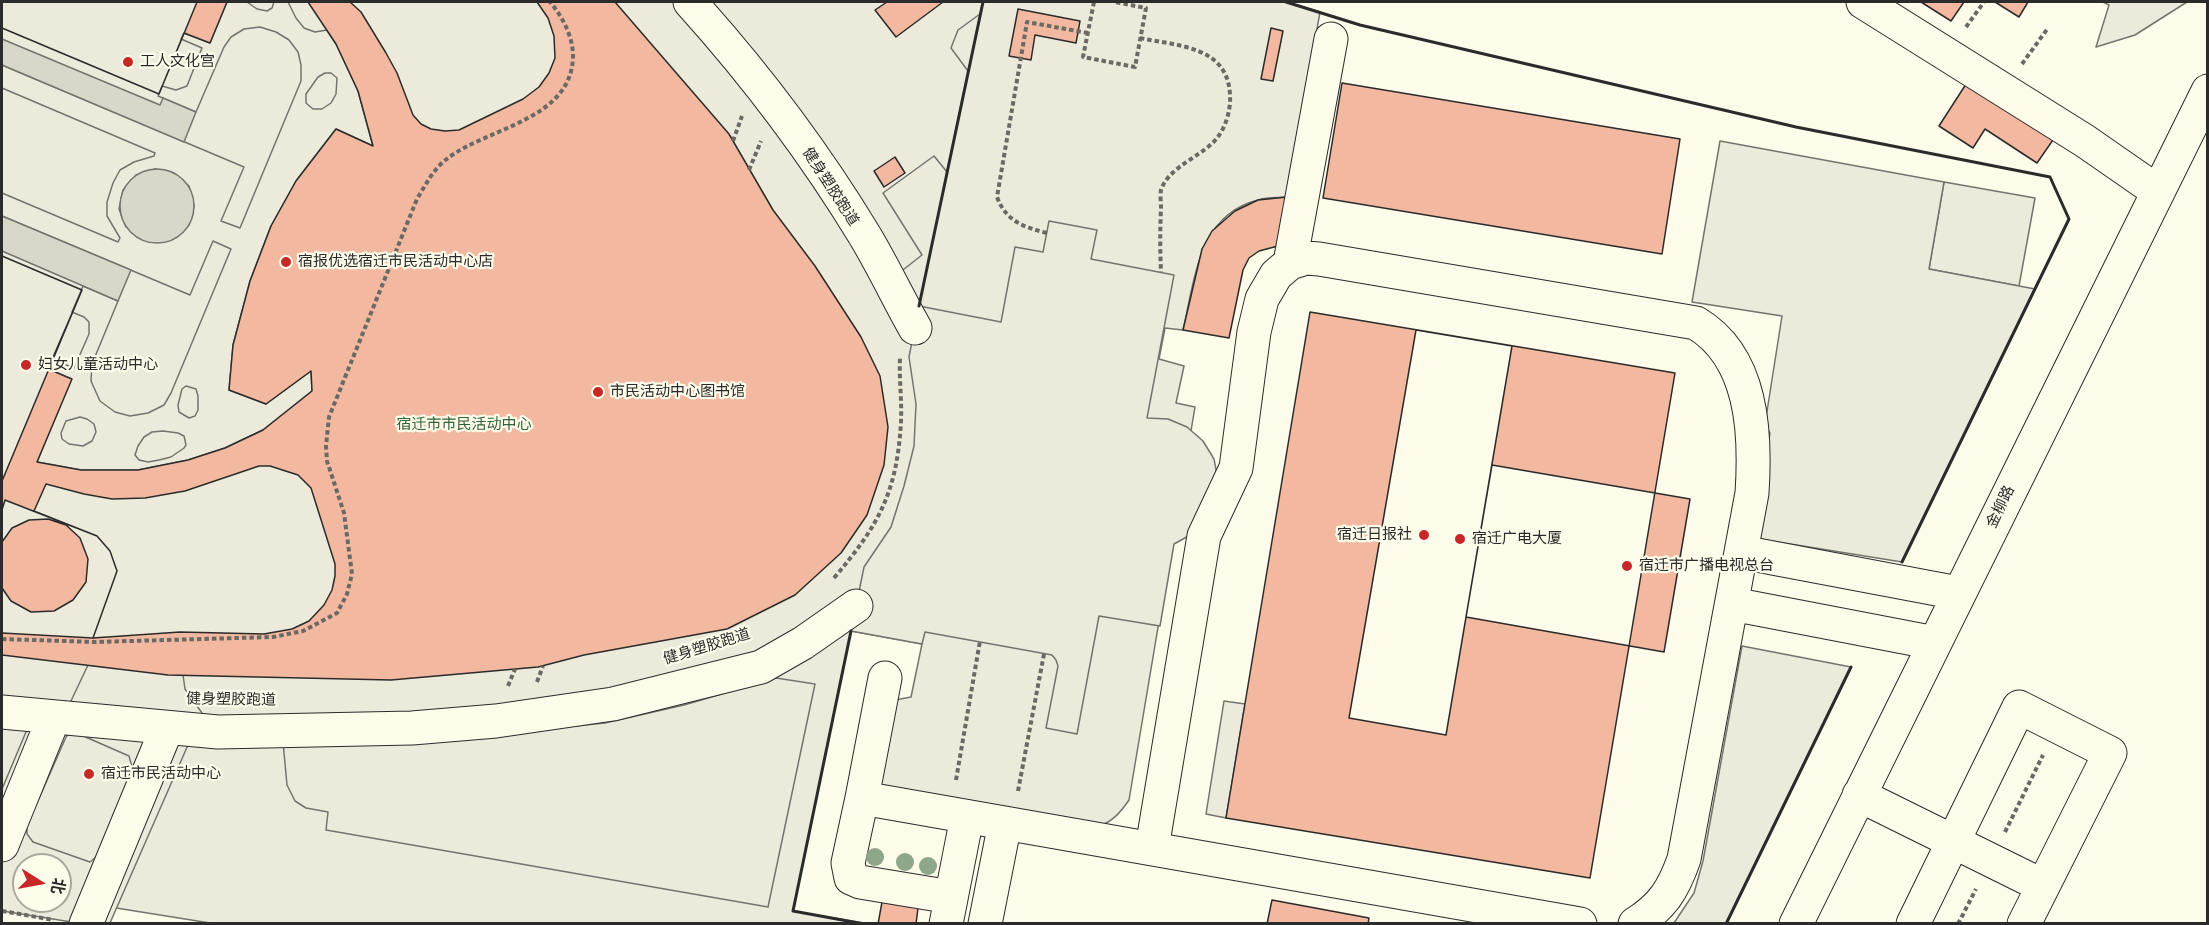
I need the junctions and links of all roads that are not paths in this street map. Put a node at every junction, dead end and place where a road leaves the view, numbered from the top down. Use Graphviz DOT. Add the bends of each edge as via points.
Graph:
graph roads {
  1 [pos="690,2"];
  2 [pos="1863,2"];
  3 [pos="1331,39"];
  4 [pos="2207,95"];
  5 [pos="2194,148"];
  6 [pos="2157,191"];
  7 [pos="1290,263"];
  8 [pos="908,341"];
  9 [pos="1741,552"];
  10 [pos="1958,593"];
  11 [pos="1732,604"];
  12 [pos="856,606"];
  13 [pos="1935,643"];
  14 [pos="885,678"];
  15 [pos="2,712"];
  16 [pos="54,717"];
  17 [pos="167,728"];
  18 [pos="1859,795"];
  19 [pos="862,798"];
  20 [pos="958,815"];
  21 [pos="1008,824"];
  22 [pos="1953,842"];
  23 [pos="2,845"];
  24 [pos="1152,848"];
  25 [pos="2043,886"];
  26 [pos="948,910"];
  27 [pos="72,922"];
  28 [pos="985,924"];
  29 [pos="1580,924"];
  30 [pos="1635,924"];
  31 [pos="1796,924"];
  32 [pos="1913,924"];
  33 [pos="2024,924"];
  1 -- 8 [label="street" via="769,94 866,237"];
  2 -- 6 [label="street" via="2085,141"];
  3 -- 7 [label="street"];
  4 -- 5 [label="street, 金柳路"];
  5 -- 6 [label="street, 金柳路"];
  6 -- 10 [label="street, 金柳路"];
  7 -- 9 [label="street" via="1319,259 1677,319 1710,331 1736,366 1749,410 1755,457"];
  7 -- 24 [label="street" via="1276,275 1262,299 1236,468 1204,536"];
  9 -- 10 [label="street"];
  9 -- 11 [label="street"];
  10 -- 13 [label="street, 金柳路"];
  11 -- 13 [label="street"];
  11 -- 30 [label="street" via="1684,859 1673,885 1654,911"];
  12 -- 17 [label="street" via="761,667 613,704 514,719 412,728 218,732"];
  13 -- 18 [label="street, 金柳路"];
  14 -- 19 [label="street"];
  15 -- 16 [label="street"];
  16 -- 17 [label="street"];
  16 -- 23 [label="street"];
  17 -- 27 [label="street"];
  18 -- 22 [label="street"];
  18 -- 31 [label="street, 金柳路"];
  19 -- 20 [label="street"];
  19 -- 26 [label="street" via="848,863 851,878"];
  20 -- 21 [label="street"];
  20 -- 26 [label="street"];
  21 -- 24 [label="street"];
  21 -- 28 [label="street"];
  22 -- 25 [label="street"];
  22 -- 25 [label="street" via="2019,707 2110,753"];
  22 -- 32 [label="street"];
  24 -- 29 [label="street"];
  25 -- 33 [label="street"];
}
